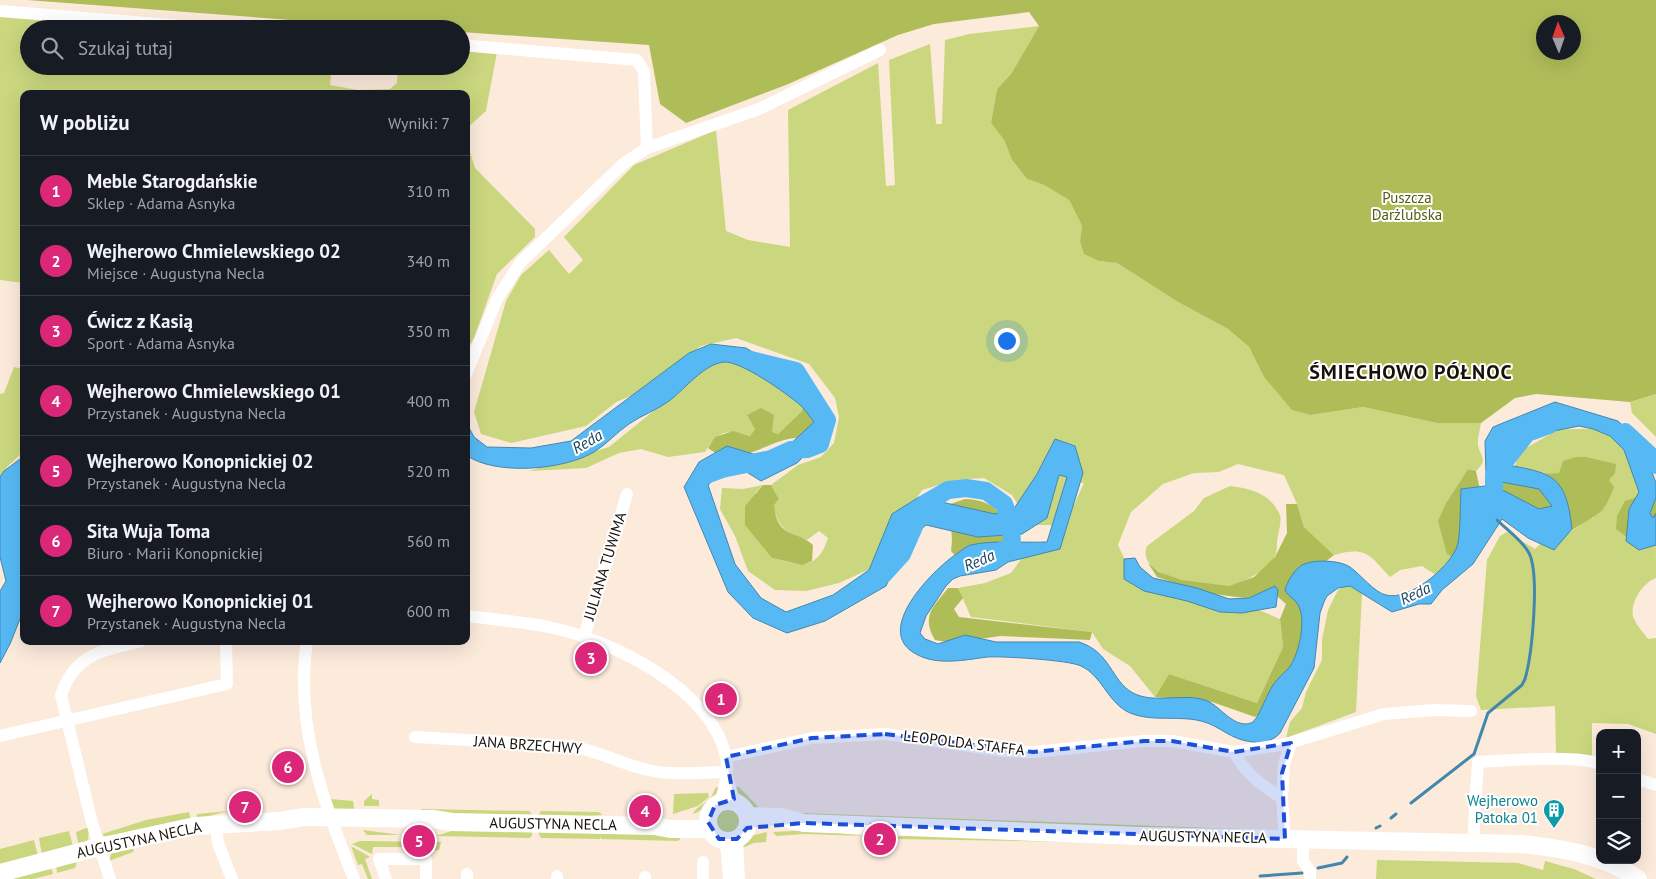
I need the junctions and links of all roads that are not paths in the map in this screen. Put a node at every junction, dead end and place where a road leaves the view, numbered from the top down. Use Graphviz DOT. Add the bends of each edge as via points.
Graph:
graph roads {
  1 [pos="0,11"];
  2 [pos="110,20"];
  3 [pos="470,46"];
  4 [pos="880,50"];
  5 [pos="647,148"];
  6 [pos="470,364"];
  7 [pos="627,494"];
  8 [pos="470,617"];
  9 [pos="584,637"];
  10 [pos="125,645"];
  11 [pos="226,645"];
  12 [pos="307,645"];
  13 [pos="1471,712"];
  14 [pos="67,720"];
  15 [pos="0,736"];
  16 [pos="415,737"];
  17 [pos="1291,743"];
  18 [pos="1234,752"];
  19 [pos="726,757"];
  20 [pos="1596,762"];
  21 [pos="726,772"];
  22 [pos="1641,780"];
  23 [pos="1656,785"];
  24 [pos="1282,798"];
  25 [pos="728,802"];
  26 [pos="332,822"];
  27 [pos="709,822"];
  28 [pos="216,824"];
  29 [pos="739,831"];
  30 [pos="1286,839"];
  31 [pos="1303,839"];
  32 [pos="1474,842"];
  33 [pos="99,847"];
  34 [pos="1596,859"];
  35 [pos="703,862"];
  36 [pos="1604,864"];
  37 [pos="1609,864"];
  38 [pos="0,873"];
  39 [pos="0,879"];
  40 [pos="110,879"];
  41 [pos="232,879"];
  42 [pos="354,879"];
  43 [pos="386,879"];
  44 [pos="426,879"];
  45 [pos="703,879"];
  46 [pos="729,879"];
  47 [pos="738,879"];
  48 [pos="1310,879"];
  49 [pos="1620,879"];
  50 [pos="1638,879"];
  1 -- 2 [label="street"];
  3 -- 5 [label="street" via="636,60 644,72"];
  4 -- 5 [label="street" via="759,109"];
  5 -- 6 [label="street" via="623,164 520,263 497,299"];
  7 -- 9 [label="street, JULIANA TUWIMA"];
  8 -- 9 [label="street" via="550,628"];
  9 -- 19 [label="street" via="643,664 692,699 719,737"];
  10 -- 14 [label="street" via="98,652 77,665 67,677 61,695"];
  11 -- 14 [label="street" via="227,684"];
  12 -- 26 [label="street" via="304,689 310,748"];
  13 -- 17 [label="street, LEOPOLDA STAFFA" via="1434,710 1384,714"];
  14 -- 15 [label="street"];
  14 -- 33 [label="street"];
  16 -- 21 [label="street, JANA BRZECHWY" via="587,748 647,770 669,774"];
  17 -- 18 [label="street, LEOPOLDA STAFFA"];
  17 -- 24 [label="street" via="1282,774"];
  18 -- 19 [label="street, LEOPOLDA STAFFA" via="1172,741 1033,752 1004,751 885,734 812,738"];
  18 -- 24 [label="street" via="1243,769 1257,783"];
  19 -- 21 [label="street"];
  20 -- 32 [label="street" via="1556,759 1478,762"];
  21 -- 25 [label="street"];
  22 -- 23 [label="street"];
  24 -- 30 [label="street"];
  25 -- 27 [label="main road" via="711,810"];
  25 -- 29 [label="main road" via="740,805"];
  26 -- 27 [label="main road, AUGUSTYNA NECLA" via="434,827 452,822 654,826"];
  26 -- 28 [label="main road, AUGUSTYNA NECLA" via="304,826 280,821"];
  26 -- 42 [label="street"];
  27 -- 29 [label="main road" via="713,835"];
  28 -- 33 [label="main road, AUGUSTYNA NECLA" via="166,831"];
  28 -- 41 [label="street" via="218,843"];
  29 -- 30 [label="main road, AUGUSTYNA NECLA" via="781,817 804,823"];
  29 -- 46 [label="street"];
  29 -- 47 [label="street"];
  30 -- 31 [label="main road, AUGUSTYNA NECLA"];
  31 -- 32 [label="main road, AUGUSTYNA NECLA"];
  31 -- 48 [label="street" via="1303,860 1310,871"];
  32 -- 34 [label="main road, AUGUSTYNA NECLA" via="1555,847"];
  33 -- 38 [label="main road, AUGUSTYNA NECLA"];
  33 -- 40 [label="street"];
  35 -- 45 [label="street"];
  36 -- 49 [label="main road, AUGUSTYNA NECLA"];
  37 -- 50 [label="main road, AUGUSTYNA NECLA"];
  38 -- 39 [label="street"];
  43 -- 44 [label="street" via="379,859 426,859"];
}
